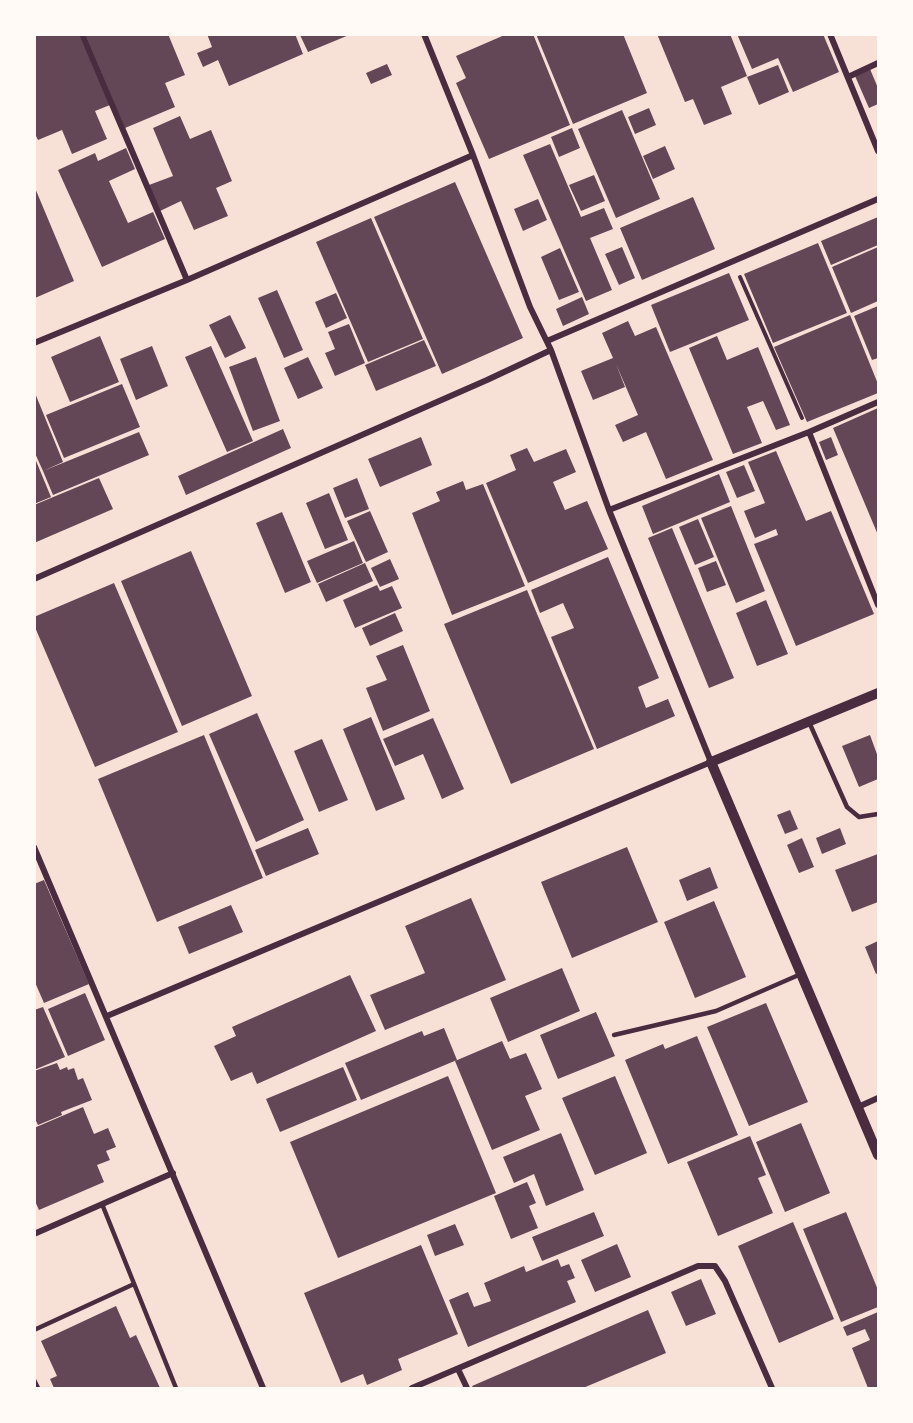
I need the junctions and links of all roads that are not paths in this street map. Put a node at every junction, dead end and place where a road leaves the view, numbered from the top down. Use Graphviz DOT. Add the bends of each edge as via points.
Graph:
graph roads {
  1 [pos="82,34"];
  2 [pos="424,34"];
  3 [pos="830,34"];
  4 [pos="879,63"];
  5 [pos="848,77"];
  6 [pos="879,151"];
  7 [pos="473,155"];
  8 [pos="879,199"];
  9 [pos="187,280"];
  10 [pos="547,341"];
  11 [pos="34,343"];
  12 [pos="551,350"];
  13 [pos="879,402"];
  14 [pos="809,432"];
  15 [pos="609,510"];
  16 [pos="34,579"];
  17 [pos="879,605"];
  18 [pos="879,693"];
  19 [pos="809,722"];
  20 [pos="711,762"];
  21 [pos="879,814"];
  22 [pos="34,848"];
  23 [pos="801,974"];
  24 [pos="107,1016"];
  25 [pos="614,1035"];
  26 [pos="879,1098"];
  27 [pos="858,1107"];
  28 [pos="879,1155"];
  29 [pos="173,1173"];
  30 [pos="102,1204"];
  31 [pos="34,1234"];
  32 [pos="134,1284"];
  33 [pos="34,1330"];
  34 [pos="458,1369"];
  35 [pos="34,1380"];
  36 [pos="38,1389"];
  37 [pos="176,1389"];
  38 [pos="263,1389"];
  39 [pos="412,1389"];
  40 [pos="467,1389"];
  41 [pos="772,1389"];
  1 -- 9 [label="street"];
  2 -- 7 [label="street"];
  3 -- 5 [label="street"];
  4 -- 5 [label="street"];
  5 -- 6 [label="street"];
  7 -- 9 [label="street"];
  7 -- 10 [label="street" via="530,307"];
  8 -- 10 [label="street"];
  9 -- 11 [label="street"];
  10 -- 12 [label="street"];
  12 -- 15 [label="street"];
  12 -- 16 [label="street"];
  13 -- 14 [label="street"];
  14 -- 15 [label="street"];
  14 -- 17 [label="street"];
  15 -- 20 [label="street"];
  18 -- 19 [label="street"];
  19 -- 20 [label="street"];
  19 -- 21 [label="lane" via="847,807 860,816"];
  20 -- 23 [label="street"];
  20 -- 24 [label="street"];
  22 -- 24 [label="street"];
  23 -- 25 [label="lane" via="716,1011"];
  23 -- 27 [label="street"];
  24 -- 29 [label="street"];
  26 -- 27 [label="street"];
  27 -- 28 [label="street"];
  29 -- 30 [label="street"];
  29 -- 38 [label="street"];
  30 -- 31 [label="street"];
  30 -- 32 [label="lane"];
  32 -- 33 [label="lane"];
  32 -- 37 [label="lane"];
  34 -- 39 [label="street"];
  34 -- 40 [label="street"];
  34 -- 41 [label="street" via="698,1266 715,1266"];
  35 -- 36 [label="lane"];
}
